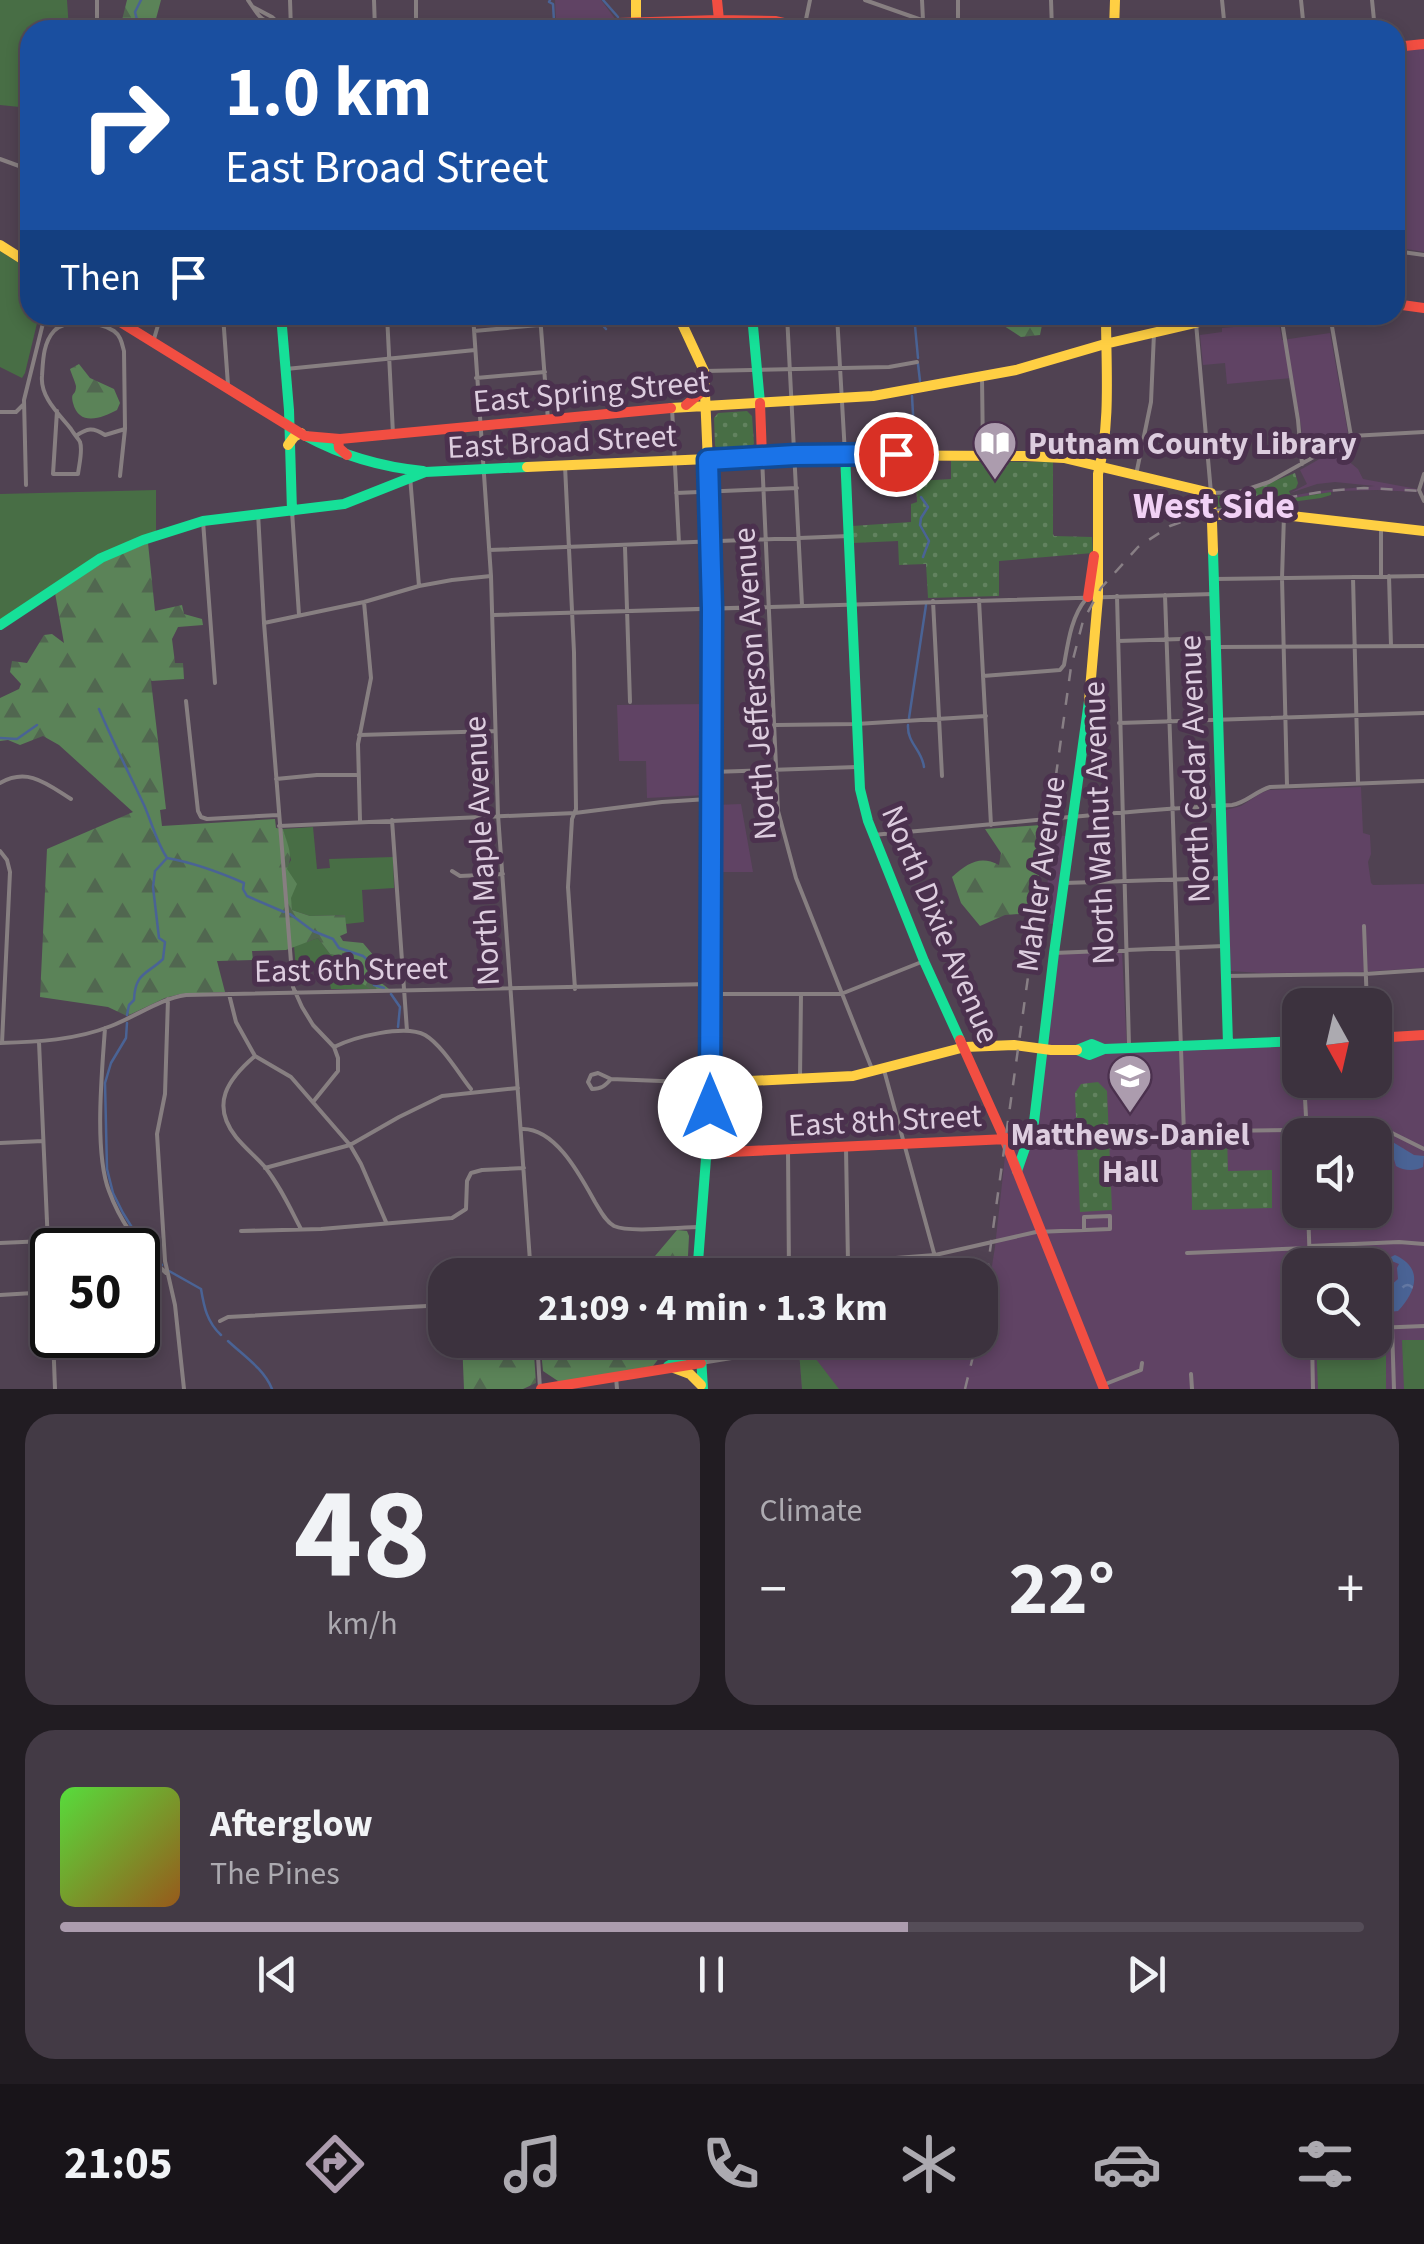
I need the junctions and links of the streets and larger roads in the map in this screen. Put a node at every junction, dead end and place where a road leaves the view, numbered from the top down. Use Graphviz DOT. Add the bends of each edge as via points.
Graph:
graph roads {
  1 [pos="97,0"];
  2 [pos="248,0"];
  3 [pos="864,0"];
  4 [pos="97,18"];
  5 [pos="265,20"];
  6 [pos="920,20"];
  7 [pos="43,325"];
  8 [pos="73,325"];
  9 [pos="94,325"];
  10 [pos="127,325"];
  11 [pos="158,325"];
  12 [pos="224,325"];
  13 [pos="282,325"];
  14 [pos="387,325"];
  15 [pos="474,325"];
  16 [pos="541,325"];
  17 [pos="683,325"];
  18 [pos="753,325"];
  19 [pos="788,325"];
  20 [pos="838,325"];
  21 [pos="1106,325"];
  22 [pos="1188,325"];
  23 [pos="1196,325"];
  24 [pos="1283,325"];
  25 [pos="1332,325"];
  26 [pos="474,331"];
  27 [pos="1154,333"];
  28 [pos="154,342"];
  29 [pos="1105,344"];
  30 [pos="475,350"];
  31 [pos="389,360"];
  32 [pos="916,362"];
  33 [pos="790,368"];
  34 [pos="840,368"];
  35 [pos="286,369"];
  36 [pos="757,369"];
  37 [pos="545,372"];
  38 [pos="704,374"];
  39 [pos="982,377"];
  40 [pos="476,378"];
  41 [pos="228,387"];
  42 [pos="24,400"];
  43 [pos="842,400"];
  44 [pos="793,402"];
  45 [pos="760,403"];
  46 [pos="706,405"];
  47 [pos="677,408"];
  48 [pos="289,410"];
  49 [pos="57,411"];
  50 [pos="0,412"];
  51 [pos="277,418"];
  52 [pos="548,420"];
  53 [pos="289,425"];
  54 [pos="480,425"];
  55 [pos="125,429"];
  56 [pos="1424,432"];
  57 [pos="303,434"];
  58 [pos="394,434"];
  59 [pos="76,436"];
  60 [pos="1351,436"];
  61 [pos="338,439"];
  62 [pos="288,445"];
  63 [pos="845,454"];
  64 [pos="347,455"];
  65 [pos="795,455"];
  66 [pos="983,455"];
  67 [pos="762,456"];
  68 [pos="676,460"];
  69 [pos="708,460"];
  70 [pos="1302,465"];
  71 [pos="565,466"];
  72 [pos="1100,466"];
  73 [pos="484,469"];
  74 [pos="410,474"];
  75 [pos="1136,474"];
  76 [pos="1424,474"];
  77 [pos="120,476"];
  78 [pos="26,485"];
  79 [pos="796,488"];
  80 [pos="764,490"];
  81 [pos="709,492"];
  82 [pos="676,493"];
  83 [pos="1211,497"];
  84 [pos="1424,501"];
  85 [pos="292,511"];
  86 [pos="258,513"];
  87 [pos="1226,513"];
  88 [pos="1212,515"];
  89 [pos="1284,515"];
  90 [pos="204,521"];
  91 [pos="1381,527"];
  92 [pos="1424,532"];
  93 [pos="849,536"];
  94 [pos="799,538"];
  95 [pos="766,540"];
  96 [pos="711,542"];
  97 [pos="678,543"];
  98 [pos="624,545"];
  99 [pos="569,546"];
  100 [pos="489,550"];
  101 [pos="491,576"];
  102 [pos="1381,576"];
  103 [pos="1389,576"];
  104 [pos="1424,576"];
  105 [pos="1353,577"];
  106 [pos="1282,578"];
  107 [pos="1214,579"];
  108 [pos="419,586"];
  109 [pos="1214,594"];
  110 [pos="1117,596"];
  111 [pos="1165,596"];
  112 [pos="1093,597"];
  113 [pos="979,600"];
  114 [pos="364,602"];
  115 [pos="933,602"];
  116 [pos="851,603"];
  117 [pos="802,606"];
  118 [pos="769,607"];
  119 [pos="712,608"];
  120 [pos="626,611"];
  121 [pos="572,613"];
  122 [pos="493,614"];
  123 [pos="299,615"];
  124 [pos="264,623"];
  125 [pos="0,625"];
  126 [pos="1166,640"];
  127 [pos="1118,641"];
  128 [pos="1216,642"];
  129 [pos="1354,646"];
  130 [pos="1391,646"];
  131 [pos="1424,646"];
  132 [pos="1284,647"];
  133 [pos="983,676"];
  134 [pos="215,682"];
  135 [pos="186,701"];
  136 [pos="630,702"];
  137 [pos="1424,712"];
  138 [pos="1356,714"];
  139 [pos="986,716"];
  140 [pos="1286,716"];
  141 [pos="1218,718"];
  142 [pos="938,719"];
  143 [pos="1170,720"];
  144 [pos="1119,722"];
  145 [pos="856,724"];
  146 [pos="774,725"];
  147 [pos="495,731"];
  148 [pos="360,735"];
  149 [pos="858,767"];
  150 [pos="776,770"];
  151 [pos="712,772"];
  152 [pos="358,775"];
  153 [pos="942,776"];
  154 [pos="276,779"];
  155 [pos="1424,782"];
  156 [pos="0,783"];
  157 [pos="1358,783"];
  158 [pos="1288,786"];
  159 [pos="71,798"];
  160 [pos="712,799"];
  161 [pos="1221,806"];
  162 [pos="1172,808"];
  163 [pos="1122,812"];
  164 [pos="574,813"];
  165 [pos="278,815"];
  166 [pos="498,815"];
  167 [pos="1074,818"];
  168 [pos="392,820"];
  169 [pos="360,821"];
  170 [pos="991,825"];
  171 [pos="279,826"];
  172 [pos="874,836"];
  173 [pos="0,851"];
  174 [pos="452,871"];
  175 [pos="502,874"];
  176 [pos="1223,878"];
  177 [pos="1174,880"];
  178 [pos="1124,881"];
  179 [pos="1064,883"];
  180 [pos="1364,926"];
  181 [pos="1225,946"];
  182 [pos="1178,948"];
  183 [pos="1126,950"];
  184 [pos="1054,953"];
  185 [pos="3,955"];
  186 [pos="924,961"];
  187 [pos="1424,970"];
  188 [pos="1366,974"];
  189 [pos="1226,976"];
  190 [pos="575,988"];
  191 [pos="1366,988"];
  192 [pos="711,989"];
  193 [pos="511,990"];
  194 [pos="404,991"];
  195 [pos="294,992"];
  196 [pos="229,994"];
  197 [pos="802,994"];
  198 [pos="842,994"];
  199 [pos="168,999"];
  200 [pos="105,1028"];
  201 [pos="407,1031"];
  202 [pos="1424,1035"];
  203 [pos="1392,1037"];
  204 [pos="39,1042"];
  205 [pos="1282,1042"];
  206 [pos="1,1043"];
  207 [pos="1228,1044"];
  208 [pos="334,1046"];
  209 [pos="1181,1046"];
  210 [pos="965,1047"];
  211 [pos="1130,1048"];
  212 [pos="1042,1049"];
  213 [pos="255,1056"];
  214 [pos="879,1072"];
  215 [pos="611,1080"];
  216 [pos="800,1080"];
  217 [pos="710,1083"];
  218 [pos="518,1088"];
  219 [pos="472,1092"];
  220 [pos="313,1102"];
  221 [pos="521,1128"];
  222 [pos="1282,1132"];
  223 [pos="1392,1133"];
  224 [pos="1024,1137"];
  225 [pos="1075,1137"];
  226 [pos="1004,1139"];
  227 [pos="43,1140"];
  228 [pos="0,1143"];
  229 [pos="906,1144"];
  230 [pos="350,1145"];
  231 [pos="846,1148"];
  232 [pos="1424,1149"];
  233 [pos="788,1150"];
  234 [pos="1010,1152"];
  235 [pos="708,1153"];
  236 [pos="265,1168"];
  237 [pos="524,1168"];
  238 [pos="1017,1171"];
  239 [pos="386,1224"];
  240 [pos="700,1227"];
  241 [pos="47,1228"];
  242 [pos="301,1228"];
  243 [pos="1308,1228"];
  244 [pos="1084,1229"];
  245 [pos="241,1230"];
  246 [pos="1042,1231"];
  247 [pos="30,1241"];
  248 [pos="0,1243"];
  249 [pos="1424,1244"];
  250 [pos="1308,1247"];
  251 [pos="1187,1253"];
  252 [pos="935,1255"];
  253 [pos="531,1258"];
  254 [pos="698,1258"];
  255 [pos="788,1258"];
  256 [pos="848,1258"];
  257 [pos="902,1258"];
  258 [pos="936,1258"];
  259 [pos="166,1273"];
  260 [pos="30,1293"];
  261 [pos="0,1294"];
  262 [pos="428,1306"];
  263 [pos="220,1321"];
  264 [pos="1424,1326"];
  265 [pos="1392,1327"];
  266 [pos="53,1358"];
  267 [pos="538,1358"];
  268 [pos="683,1358"];
  269 [pos="700,1358"];
  270 [pos="731,1358"];
  271 [pos="1312,1358"];
  272 [pos="1142,1362"];
  273 [pos="701,1363"];
  274 [pos="673,1368"];
  275 [pos="659,1370"];
  276 [pos="1191,1374"];
  277 [pos="617,1383"];
  278 [pos="1103,1387"];
  279 [pos="703,1388"];
  280 [pos="55,1389"];
  281 [pos="184,1389"];
  282 [pos="541,1389"];
  283 [pos="1192,1389"];
  284 [pos="1313,1389"];
  285 [pos="1394,1389"];
  1 -- 4 [label="street"];
  2 -- 5 [label="street"];
  3 -- 6 [label="street"];
  7 -- 42 [label="street"];
  8 -- 49 [label="street" via="60,326 46,345 42,391"];
  9 -- 55 [label="street" via="121,340"];
  10 -- 28 [label="street, East Spring Street"];
  11 -- 28 [label="street"];
  12 -- 41 [label="street"];
  13 -- 35 [label="street"];
  14 -- 31 [label="street"];
  15 -- 26 [label="street, North Maple Avenue"];
  16 -- 26 [label="street"];
  16 -- 37 [label="street"];
  17 -- 38 [label="street"];
  18 -- 36 [label="street"];
  19 -- 33 [label="street"];
  20 -- 34 [label="street"];
  21 -- 29 [label="street"];
  22 -- 27 [label="street, East Spring Street"];
  23 -- 83 [label="street"];
  24 -- 70 [label="street"];
  25 -- 60 [label="street"];
  26 -- 30 [label="street, North Maple Avenue"];
  27 -- 29 [label="street, East Spring Street"];
  27 -- 75 [label="street" via="1151,402"];
  28 -- 41 [label="street, East Spring Street"];
  29 -- 39 [label="street, East Spring Street"];
  29 -- 72 [label="street"];
  30 -- 31 [label="street"];
  30 -- 40 [label="street, North Maple Avenue"];
  31 -- 35 [label="street"];
  31 -- 58 [label="street"];
  32 -- 34 [label="street"];
  33 -- 34 [label="street"];
  33 -- 36 [label="street"];
  33 -- 44 [label="street"];
  34 -- 43 [label="street"];
  35 -- 48 [label="street"];
  36 -- 38 [label="street"];
  36 -- 45 [label="street"];
  37 -- 40 [label="street"];
  37 -- 52 [label="street"];
  38 -- 46 [label="street"];
  38 -- 47 [label="street" via="700,394"];
  39 -- 43 [label="street, East Spring Street"];
  39 -- 66 [label="street"];
  40 -- 54 [label="street, North Maple Avenue"];
  41 -- 51 [label="street, East Spring Street"];
  42 -- 50 [label="street" via="20,410"];
  42 -- 78 [label="street"];
  43 -- 44 [label="street, East Spring Street"];
  43 -- 63 [label="street"];
  44 -- 45 [label="street, East Spring Street"];
  44 -- 65 [label="street"];
  45 -- 46 [label="street, East Spring Street"];
  45 -- 67 [label="street"];
  46 -- 47 [label="street, East Spring Street"];
  46 -- 69 [label="street"];
  47 -- 52 [label="street, East Spring Street"];
  47 -- 68 [label="street"];
  48 -- 51 [label="street"];
  48 -- 53 [label="street"];
  49 -- 59 [label="street"];
  49 -- 59 [label="street" via="54,474 78,474"];
  51 -- 53 [label="street, East Spring Street"];
  52 -- 54 [label="street, East Spring Street"];
  53 -- 57 [label="street, East Spring Street"];
  53 -- 62 [label="street"];
  54 -- 58 [label="street, East Spring Street"];
  54 -- 73 [label="street, North Maple Avenue"];
  55 -- 59 [label="street" via="105,435 87,429"];
  55 -- 77 [label="street"];
  56 -- 60 [label="street"];
  57 -- 61 [label="street, East Spring Street"];
  57 -- 62 [label="street"];
  57 -- 64 [label="street, East Broad Street"];
  58 -- 61 [label="street, East Spring Street"];
  60 -- 70 [label="street"];
  61 -- 64 [label="street"];
  62 -- 85 [label="street"];
  63 -- 65 [label="street, East Broad Street"];
  63 -- 66 [label="street, East Broad Street"];
  63 -- 93 [label="street, North Dixie Avenue"];
  64 -- 74 [label="street, East Broad Street"];
  65 -- 67 [label="street, East Broad Street"];
  65 -- 79 [label="street"];
  66 -- 72 [label="street, East Broad Street"];
  67 -- 69 [label="street, East Broad Street"];
  67 -- 80 [label="street, North Jefferson Avenue"];
  68 -- 69 [label="street, East Broad Street"];
  68 -- 71 [label="street, East Broad Street"];
  68 -- 82 [label="street"];
  69 -- 81 [label="street"];
  70 -- 83 [label="street" via="1246,490"];
  71 -- 73 [label="street, East Broad Street"];
  71 -- 99 [label="street"];
  72 -- 75 [label="street, East Broad Street"];
  72 -- 112 [label="street, Mahler Avenue"];
  73 -- 74 [label="street, East Broad Street"];
  73 -- 100 [label="street, North Maple Avenue"];
  74 -- 85 [label="street, East Broad Street" via="344,504"];
  74 -- 108 [label="street"];
  75 -- 83 [label="street, East Broad Street"];
  76 -- 84 [label="street"];
  79 -- 80 [label="street"];
  79 -- 94 [label="street"];
  80 -- 81 [label="street"];
  80 -- 95 [label="street, North Jefferson Avenue"];
  81 -- 82 [label="street"];
  81 -- 96 [label="street"];
  82 -- 97 [label="street"];
  83 -- 87 [label="street"];
  83 -- 88 [label="street, North Cedar Avenue"];
  85 -- 86 [label="street, East Broad Street"];
  85 -- 123 [label="street"];
  86 -- 90 [label="street, East Broad Street"];
  86 -- 124 [label="street"];
  87 -- 88 [label="street"];
  87 -- 89 [label="street"];
  88 -- 107 [label="street, North Cedar Avenue"];
  89 -- 91 [label="street"];
  89 -- 106 [label="street"];
  90 -- 125 [label="street, East Broad Street" via="101,558"];
  90 -- 134 [label="street"];
  91 -- 92 [label="street"];
  91 -- 102 [label="street"];
  93 -- 94 [label="street"];
  93 -- 116 [label="street, North Dixie Avenue"];
  94 -- 95 [label="street"];
  94 -- 117 [label="street"];
  95 -- 96 [label="street"];
  95 -- 118 [label="street, North Jefferson Avenue"];
  96 -- 97 [label="street"];
  96 -- 119 [label="street"];
  97 -- 98 [label="street"];
  98 -- 99 [label="street"];
  98 -- 120 [label="street"];
  99 -- 100 [label="street"];
  99 -- 121 [label="street"];
  100 -- 101 [label="street, North Maple Avenue"];
  101 -- 108 [label="street"];
  101 -- 122 [label="street, North Maple Avenue"];
  102 -- 103 [label="street"];
  102 -- 105 [label="street"];
  103 -- 104 [label="street"];
  103 -- 130 [label="street"];
  105 -- 106 [label="street"];
  105 -- 129 [label="street"];
  106 -- 107 [label="street"];
  106 -- 132 [label="street"];
  107 -- 109 [label="street, North Cedar Avenue"];
  108 -- 114 [label="street"];
  109 -- 111 [label="street"];
  109 -- 128 [label="street, North Cedar Avenue"];
  110 -- 111 [label="street"];
  110 -- 112 [label="street"];
  110 -- 127 [label="street, North Walnut Avenue"];
  111 -- 126 [label="street"];
  112 -- 113 [label="street"];
  112 -- 133 [label="street" via="1082,602 1060,670"];
  112 -- 167 [label="street, Mahler Avenue" via="1089,705"];
  113 -- 115 [label="street"];
  113 -- 133 [label="street"];
  114 -- 123 [label="street"];
  114 -- 148 [label="street" via="371,678"];
  115 -- 116 [label="street"];
  115 -- 142 [label="street"];
  116 -- 117 [label="street"];
  116 -- 145 [label="street, North Dixie Avenue"];
  117 -- 118 [label="street"];
  118 -- 119 [label="street"];
  118 -- 146 [label="street, North Jefferson Avenue"];
  119 -- 120 [label="street"];
  119 -- 151 [label="street"];
  120 -- 121 [label="street"];
  120 -- 136 [label="street"];
  121 -- 122 [label="street"];
  121 -- 164 [label="street"];
  122 -- 147 [label="street, North Maple Avenue"];
  123 -- 124 [label="street"];
  124 -- 154 [label="street"];
  126 -- 127 [label="street"];
  126 -- 128 [label="street"];
  126 -- 143 [label="street"];
  127 -- 144 [label="street, North Walnut Avenue"];
  128 -- 132 [label="street"];
  128 -- 141 [label="street, North Cedar Avenue"];
  129 -- 130 [label="street"];
  129 -- 132 [label="street"];
  129 -- 138 [label="street"];
  130 -- 131 [label="street"];
  132 -- 140 [label="street"];
  133 -- 139 [label="street"];
  135 -- 165 [label="street" via="201,817"];
  137 -- 138 [label="street"];
  138 -- 140 [label="street"];
  138 -- 157 [label="street"];
  139 -- 142 [label="street"];
  139 -- 170 [label="street"];
  140 -- 141 [label="street"];
  140 -- 158 [label="street"];
  141 -- 143 [label="street"];
  141 -- 161 [label="street, North Cedar Avenue"];
  142 -- 145 [label="street"];
  142 -- 153 [label="street"];
  143 -- 144 [label="street"];
  143 -- 162 [label="street"];
  144 -- 163 [label="street, North Walnut Avenue"];
  145 -- 146 [label="street"];
  145 -- 149 [label="street, North Dixie Avenue"];
  146 -- 150 [label="street, North Jefferson Avenue"];
  147 -- 148 [label="street"];
  147 -- 166 [label="street, North Maple Avenue"];
  148 -- 152 [label="street"];
  149 -- 150 [label="street"];
  149 -- 172 [label="street, North Dixie Avenue"];
  150 -- 151 [label="street"];
  150 -- 198 [label="street, North Jefferson Avenue" via="787,851"];
  151 -- 160 [label="street"];
  152 -- 154 [label="street"];
  152 -- 169 [label="street"];
  154 -- 165 [label="street"];
  155 -- 157 [label="street"];
  156 -- 159 [label="street" via="33,776"];
  157 -- 158 [label="street"];
  158 -- 161 [label="street" via="1270,786 1240,804"];
  160 -- 164 [label="street"];
  160 -- 192 [label="street"];
  161 -- 162 [label="street"];
  161 -- 176 [label="street, North Cedar Avenue"];
  162 -- 163 [label="street"];
  162 -- 177 [label="street"];
  163 -- 167 [label="street"];
  163 -- 178 [label="street, North Walnut Avenue"];
  164 -- 166 [label="street"];
  164 -- 190 [label="street" via="568,888"];
  165 -- 171 [label="street"];
  166 -- 168 [label="street"];
  166 -- 175 [label="street, North Maple Avenue"];
  167 -- 170 [label="street"];
  167 -- 179 [label="street, Mahler Avenue"];
  168 -- 169 [label="street"];
  168 -- 194 [label="street"];
  169 -- 171 [label="street"];
  170 -- 172 [label="street"];
  171 -- 195 [label="street"];
  172 -- 186 [label="street, North Dixie Avenue"];
  173 -- 185 [label="street" via="10,872"];
  174 -- 175 [label="street"];
  175 -- 193 [label="street, North Maple Avenue"];
  176 -- 177 [label="street"];
  176 -- 181 [label="street, North Cedar Avenue"];
  177 -- 178 [label="street"];
  177 -- 182 [label="street"];
  178 -- 179 [label="street"];
  178 -- 183 [label="street, North Walnut Avenue"];
  179 -- 184 [label="street, Mahler Avenue"];
  180 -- 188 [label="street"];
  181 -- 182 [label="street"];
  181 -- 189 [label="street, North Cedar Avenue"];
  182 -- 183 [label="street"];
  182 -- 209 [label="street"];
  183 -- 184 [label="street"];
  183 -- 211 [label="street, North Walnut Avenue"];
  184 -- 212 [label="street, Mahler Avenue"];
  185 -- 206 [label="street"];
  186 -- 198 [label="street, East 6th Street"];
  186 -- 210 [label="street, North Dixie Avenue"];
  187 -- 188 [label="street"];
  188 -- 189 [label="street"];
  188 -- 191 [label="street"];
  189 -- 207 [label="street, North Cedar Avenue"];
  190 -- 192 [label="street, East 6th Street"];
  190 -- 193 [label="street, East 6th Street"];
  192 -- 197 [label="street, East 6th Street"];
  192 -- 217 [label="street"];
  193 -- 194 [label="street, East 6th Street"];
  193 -- 218 [label="street, North Maple Avenue"];
  194 -- 195 [label="street, East 6th Street"];
  194 -- 201 [label="street"];
  195 -- 196 [label="street, East 6th Street"];
  195 -- 208 [label="street"];
  196 -- 199 [label="street, East 6th Street"];
  196 -- 213 [label="street"];
  197 -- 198 [label="street, East 6th Street"];
  197 -- 216 [label="street"];
  198 -- 214 [label="street, North Jefferson Avenue"];
  199 -- 200 [label="street, East 6th Street"];
  199 -- 259 [label="street" via="157,1134"];
  200 -- 204 [label="street, East 6th Street"];
  200 -- 259 [label="street" via="104,1174 126,1226"];
  201 -- 208 [label="street"];
  201 -- 219 [label="street" via="434,1042"];
  202 -- 203 [label="street"];
  204 -- 206 [label="street, East 6th Street"];
  204 -- 227 [label="street"];
  205 -- 207 [label="street"];
  207 -- 209 [label="street"];
  208 -- 220 [label="street" via="338,1070"];
  209 -- 211 [label="street"];
  209 -- 222 [label="street" via="1184,1134"];
  210 -- 212 [label="street"];
  210 -- 214 [label="street"];
  210 -- 226 [label="street, North Dixie Avenue"];
  211 -- 212 [label="street"];
  212 -- 224 [label="street, Mahler Avenue" via="1034,1122"];
  213 -- 220 [label="street" via="283,1071"];
  213 -- 236 [label="street" via="228,1082 224,1101 228,1125"];
  214 -- 216 [label="street"];
  214 -- 229 [label="street, North Jefferson Avenue"];
  215 -- 217 [label="street"];
  216 -- 217 [label="street"];
  217 -- 235 [label="street"];
  218 -- 219 [label="street"];
  218 -- 221 [label="street, North Maple Avenue"];
  219 -- 230 [label="street" via="428,1102"];
  220 -- 230 [label="street"];
  221 -- 237 [label="street, North Maple Avenue"];
  221 -- 240 [label="street" via="547,1135 614,1226"];
  223 -- 232 [label="street"];
  224 -- 225 [label="street"];
  224 -- 226 [label="street, Mahler Avenue"];
  224 -- 234 [label="street" via="1010,1143"];
  224 -- 238 [label="street"];
  226 -- 229 [label="street, East 8th Street"];
  226 -- 234 [label="street, North Dixie Avenue"];
  227 -- 228 [label="street"];
  227 -- 241 [label="street"];
  229 -- 231 [label="street, East 8th Street"];
  229 -- 252 [label="street, North Jefferson Avenue"];
  230 -- 236 [label="street"];
  230 -- 239 [label="street"];
  231 -- 233 [label="street, East 8th Street"];
  231 -- 256 [label="street"];
  233 -- 235 [label="street, East 8th Street"];
  233 -- 255 [label="street"];
  234 -- 238 [label="street, North Dixie Avenue"];
  235 -- 240 [label="street"];
  236 -- 242 [label="street"];
  237 -- 239 [label="street" via="471,1173 466,1209 456,1216"];
  237 -- 253 [label="street, North Maple Avenue"];
  238 -- 246 [label="street, North Dixie Avenue"];
  239 -- 242 [label="street"];
  240 -- 254 [label="street"];
  242 -- 245 [label="street"];
  243 -- 250 [label="street"];
  244 -- 244 [label="street" via="1110,1228 1110,1216 1084,1217"];
  244 -- 246 [label="street"];
  246 -- 252 [label="street"];
  246 -- 278 [label="street, North Dixie Avenue"];
  247 -- 248 [label="street"];
  249 -- 250 [label="street"];
  250 -- 251 [label="street"];
  252 -- 257 [label="street"];
  252 -- 258 [label="street, North Jefferson Avenue"];
  259 -- 281 [label="street"];
  260 -- 261 [label="street"];
  262 -- 263 [label="street"];
  264 -- 265 [label="street"];
  265 -- 285 [label="street"];
  266 -- 280 [label="street"];
  267 -- 282 [label="street"];
  268 -- 275 [label="street"];
  269 -- 273 [label="street"];
  270 -- 273 [label="street"];
  271 -- 284 [label="street"];
  272 -- 278 [label="street" via="1141,1370"];
  273 -- 274 [label="street"];
  273 -- 279 [label="street"];
  274 -- 275 [label="street"];
  274 -- 279 [label="street"];
  275 -- 277 [label="street"];
  276 -- 283 [label="street"];
  277 -- 282 [label="street"];
}
